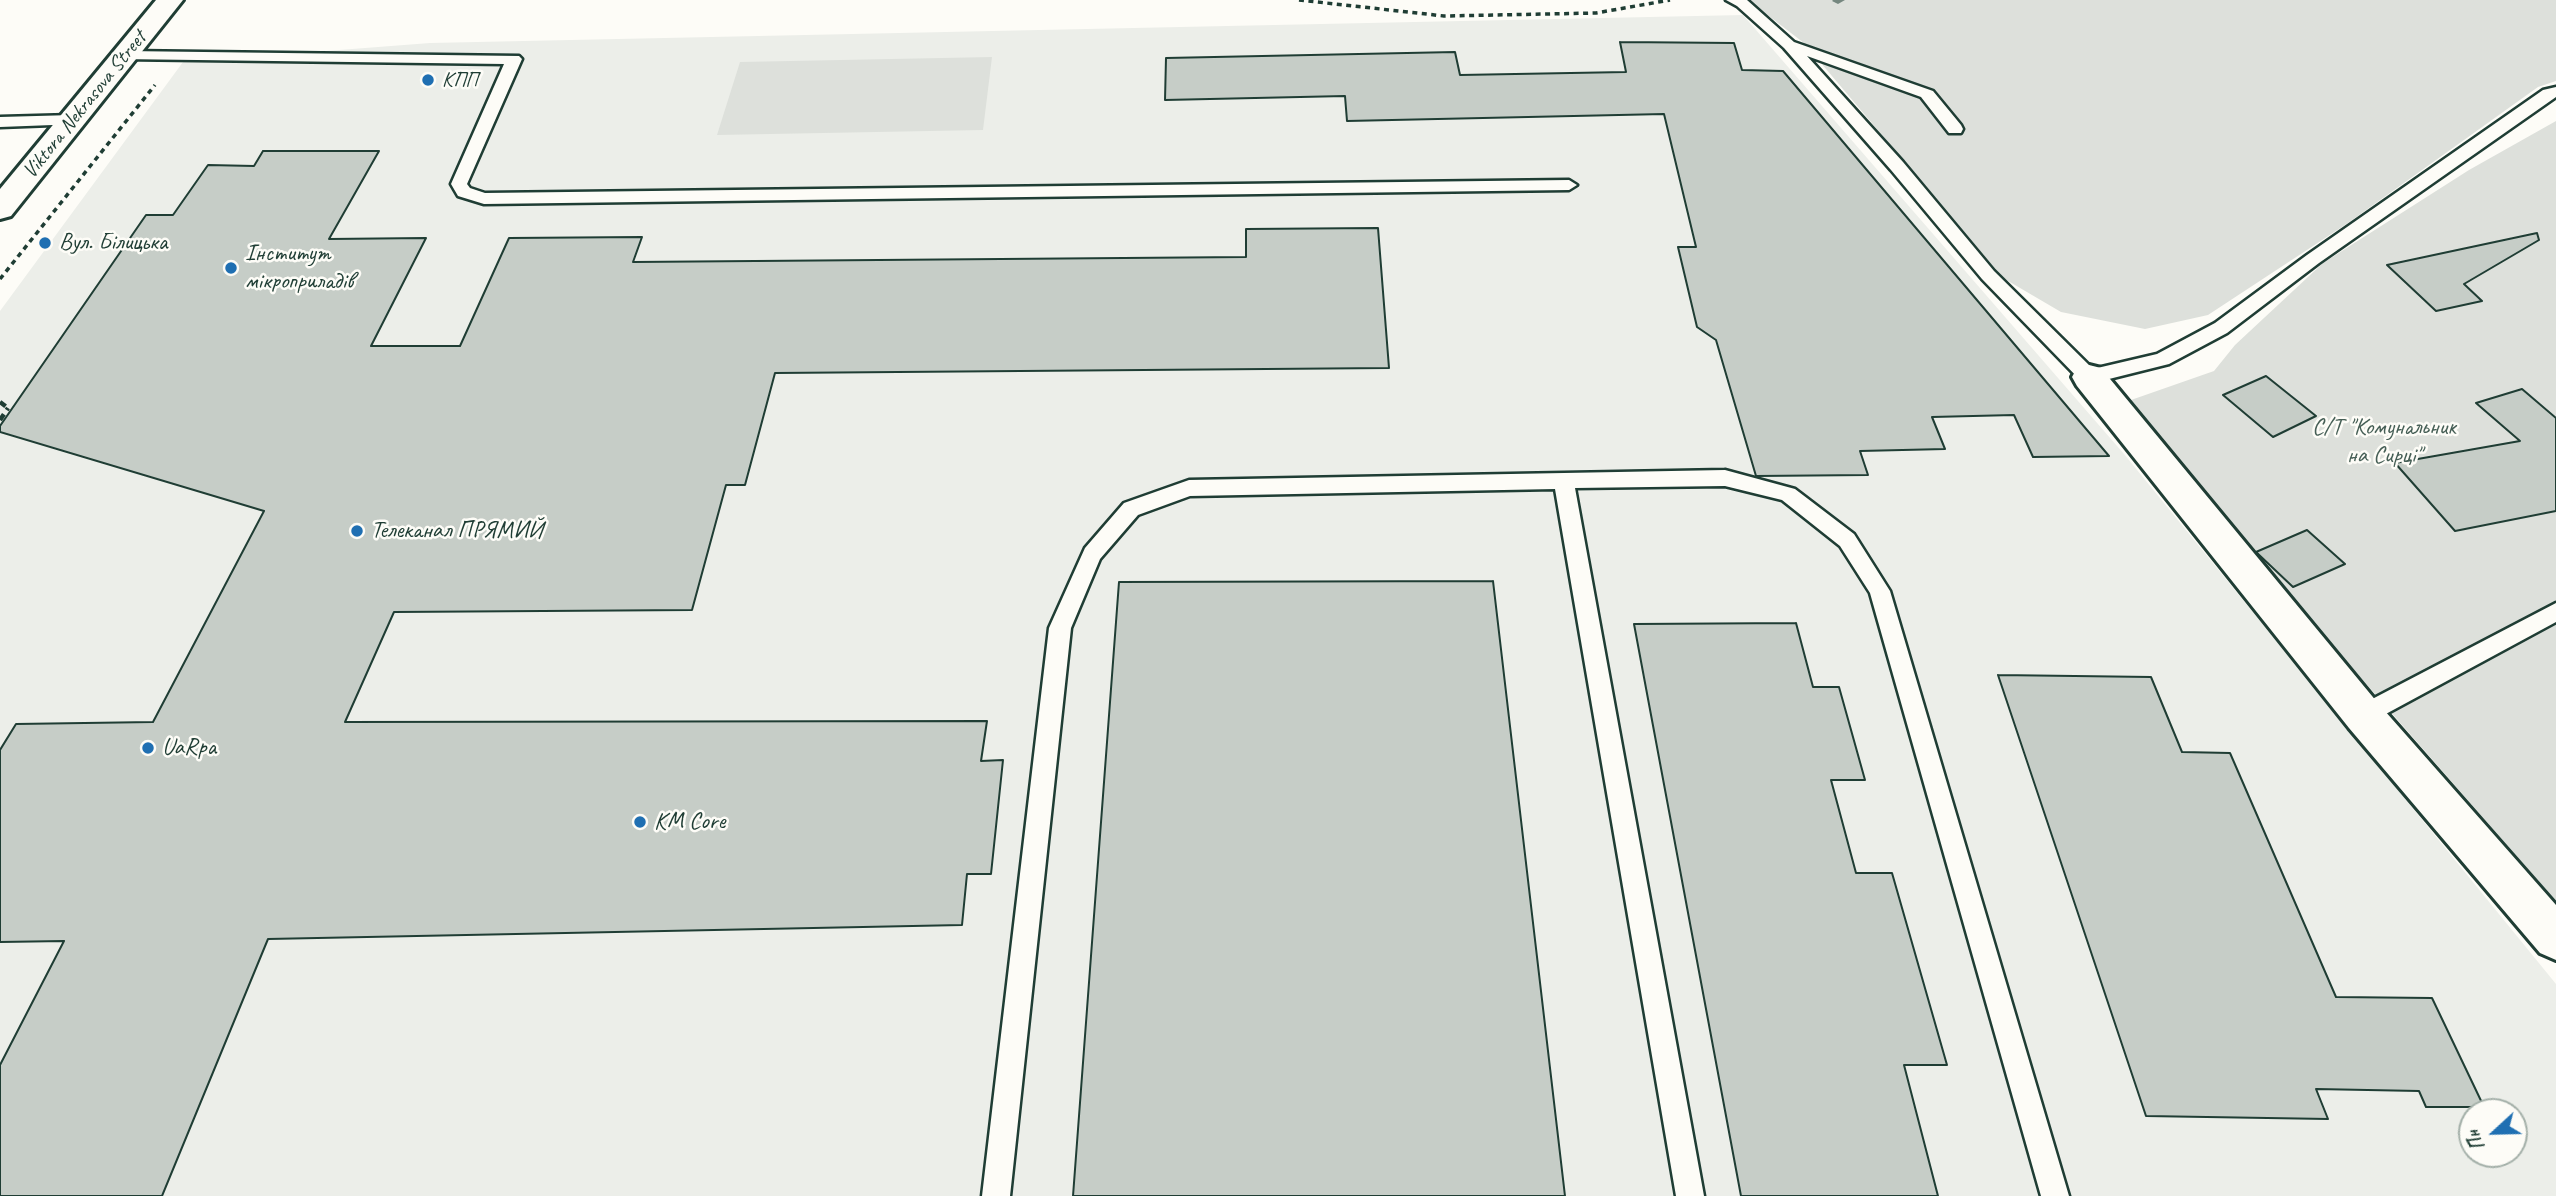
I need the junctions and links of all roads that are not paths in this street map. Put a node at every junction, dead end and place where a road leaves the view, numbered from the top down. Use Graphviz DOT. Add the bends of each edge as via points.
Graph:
graph roads {
  1 [pos="170,0"];
  2 [pos="1733,0"];
  3 [pos="1789,45"];
  4 [pos="125,56"];
  5 [pos="2556,92"];
  6 [pos="73,120"];
  7 [pos="0,122"];
  8 [pos="1955,129"];
  9 [pos="1569,185"];
  10 [pos="0,209"];
  11 [pos="2089,377"];
  12 [pos="1564,481"];
  13 [pos="2556,612"];
  14 [pos="2363,715"];
  15 [pos="2556,938"];
  16 [pos="996,1196"];
  17 [pos="1690,1196"];
  18 [pos="2055,1196"];
  1 -- 4 [label="street, Viktora Nekrasova Street"];
  2 -- 3 [label="lane"];
  3 -- 8 [label="lane" via="1927,94"];
  3 -- 11 [label="lane" via="1988,275"];
  4 -- 6 [label="street, Viktora Nekrasova Street"];
  4 -- 9 [label="lane" via="514,59 459,184 464,192 484,199"];
  5 -- 11 [label="lane" via="2221,328 2162,359"];
  6 -- 7 [label="lane"];
  6 -- 10 [label="street, Viktora Nekrasova Street"];
  11 -- 14 [label="street"];
  12 -- 16 [label="lane" via="1189,488 1131,509 1092,554 1060,628"];
  12 -- 17 [label="lane"];
  12 -- 18 [label="lane" via="1725,478 1788,494 1847,540 1880,590"];
  13 -- 14 [label="lane"];
  14 -- 15 [label="street"];
}
